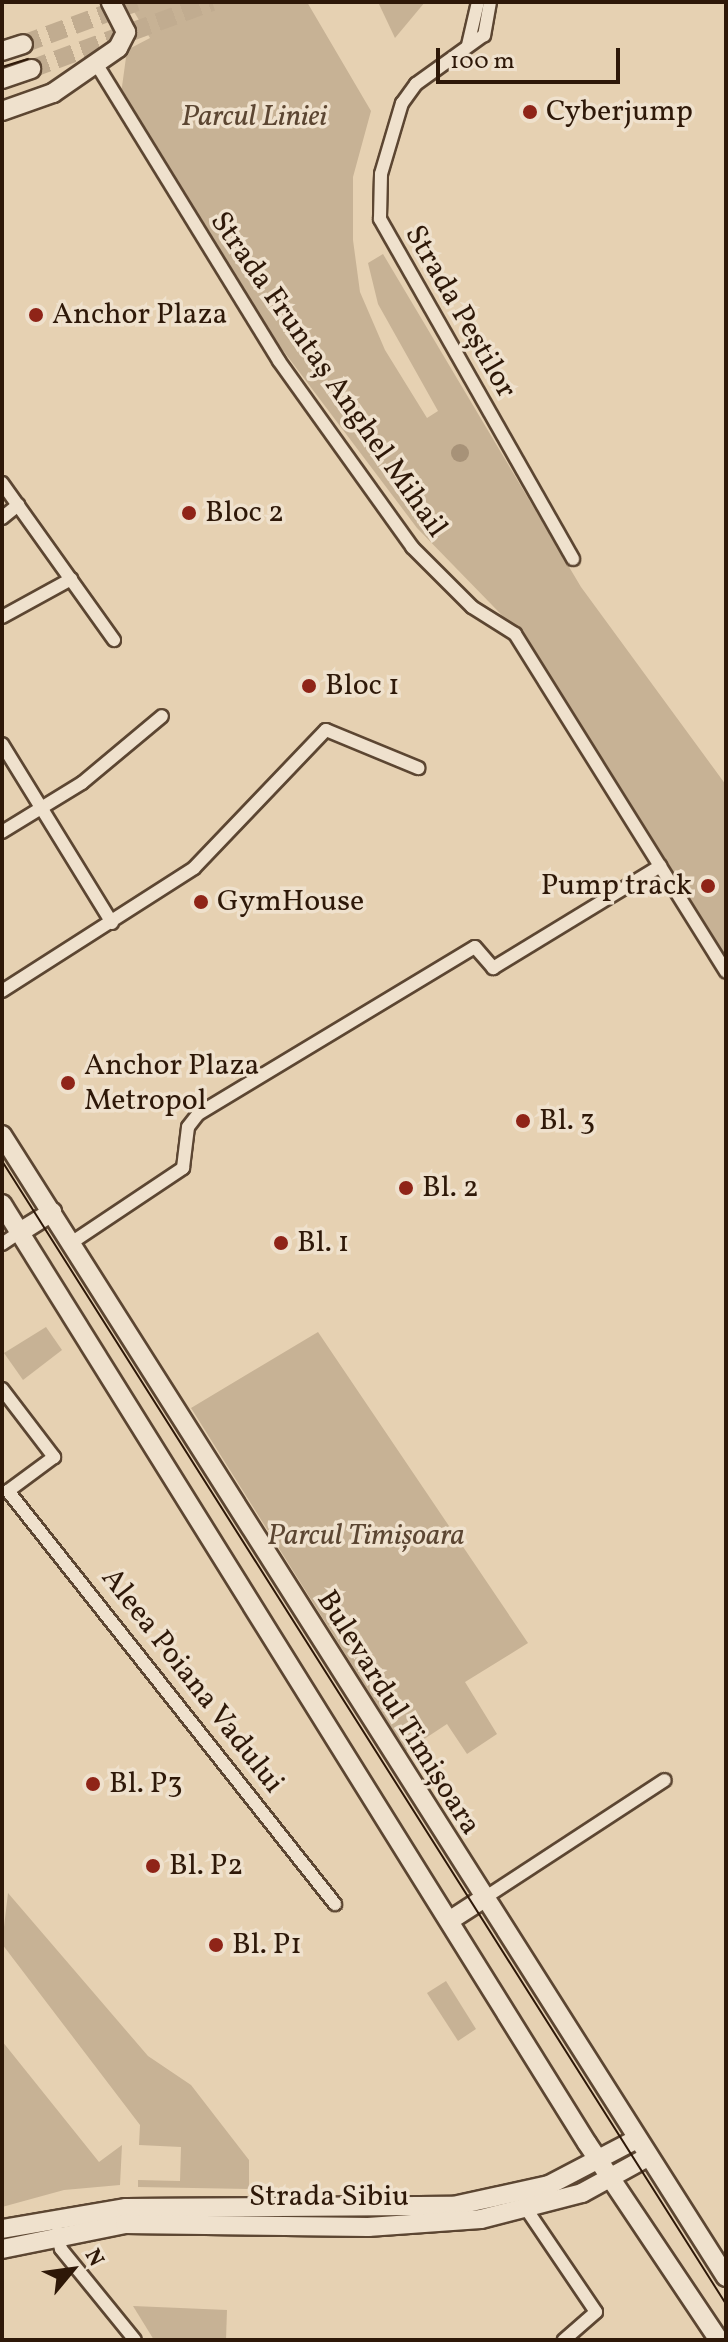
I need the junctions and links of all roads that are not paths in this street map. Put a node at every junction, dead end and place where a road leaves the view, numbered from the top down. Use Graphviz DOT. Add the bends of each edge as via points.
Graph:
graph roads {
  1 [pos="111,2"];
  2 [pos="478,2"];
  3 [pos="490,2"];
  4 [pos="23,44"];
  5 [pos="2,51"];
  6 [pos="462,55"];
  7 [pos="31,69"];
  8 [pos="90,69"];
  9 [pos="2,79"];
  10 [pos="2,111"];
  11 [pos="2,483"];
  12 [pos="18,505"];
  13 [pos="2,518"];
  14 [pos="573,559"];
  15 [pos="71,579"];
  16 [pos="2,617"];
  17 [pos="114,640"];
  18 [pos="162,716"];
  19 [pos="2,744"];
  20 [pos="418,768"];
  21 [pos="42,809"];
  22 [pos="2,832"];
  23 [pos="660,866"];
  24 [pos="112,923"];
  25 [pos="726,972"];
  26 [pos="2,991"];
  27 [pos="2,1135"];
  28 [pos="2,1204"];
  29 [pos="52,1212"];
  30 [pos="20,1232"];
  31 [pos="71,1243"];
  32 [pos="2,1244"];
  33 [pos="2,1389"];
  34 [pos="168,1406"];
  35 [pos="142,1422"];
  36 [pos="5,1493"];
  37 [pos="340,1674"];
  38 [pos="310,1693"];
  39 [pos="665,1780"];
  40 [pos="483,1899"];
  41 [pos="335,1904"];
  42 [pos="452,1919"];
  43 [pos="635,2140"];
  44 [pos="646,2158"];
  45 [pos="600,2162"];
  46 [pos="611,2179"];
  47 [pos="527,2210"];
  48 [pos="2,2229"];
  49 [pos="57,2233"];
  50 [pos="2,2249"];
  51 [pos="726,2277"];
  52 [pos="135,2340"];
  53 [pos="564,2340"];
  54 [pos="719,2340"];
  1 -- 8 [label="main road" via="125,27 122,44"];
  2 -- 6 [label="street"];
  3 -- 6 [label="street, Strada Peștilor" via="488,27"];
  4 -- 5 [label="main road"];
  6 -- 14 [label="street, Strada Peștilor" via="416,84 402,103 381,174 380,219"];
  7 -- 9 [label="main road"];
  8 -- 10 [label="main road"];
  8 -- 23 [label="street, Strada Fruntaș Anghel Mihail" via="279,361 413,548 472,607 515,634"];
  11 -- 12 [label="street"];
  12 -- 13 [label="street"];
  12 -- 15 [label="street"];
  15 -- 16 [label="street"];
  15 -- 17 [label="street"];
  18 -- 21 [label="street"];
  19 -- 21 [label="street"];
  20 -- 24 [label="street" via="332,728 215,850"];
  21 -- 22 [label="street"];
  21 -- 24 [label="street"];
  23 -- 25 [label="street, Strada Fruntaș Anghel Mihail"];
  23 -- 31 [label="street" via="493,968 475,947 198,1114 188,1127 183,1168"];
  24 -- 26 [label="street"];
  27 -- 29 [label="main road, Bulevardul Timișoara"];
  28 -- 30 [label="main road, Bulevardul Timișoara"];
  29 -- 30 [label="main road"];
  29 -- 31 [label="main road, Bulevardul Timișoara"];
  30 -- 32 [label="street"];
  30 -- 35 [label="main road, Bulevardul Timișoara"];
  31 -- 34 [label="main road, Bulevardul Timișoara"];
  33 -- 36 [label="street, Aleea Poiana Vadului" via="54,1457"];
  34 -- 35 [label="main road"];
  34 -- 37 [label="main road, Bulevardul Timișoara"];
  35 -- 38 [label="main road, Bulevardul Timișoara"];
  36 -- 41 [label="street, Aleea Poiana Vadului"];
  37 -- 38 [label="main road"];
  37 -- 40 [label="main road, Bulevardul Timișoara"];
  38 -- 42 [label="main road, Bulevardul Timișoara"];
  39 -- 40 [label="street"];
  40 -- 42 [label="main road"];
  40 -- 43 [label="main road, Bulevardul Timișoara"];
  42 -- 45 [label="main road, Bulevardul Timișoara"];
  43 -- 44 [label="main road, Bulevardul Timișoara"];
  43 -- 45 [label="main road, Strada Sibiu"];
  44 -- 46 [label="main road, Strada Sibiu"];
  44 -- 51 [label="main road, Bulevardul Timișoara"];
  45 -- 46 [label="main road, Bulevardul Timișoara"];
  45 -- 48 [label="main road, Strada Sibiu" via="549,2185 453,2206 126,2208"];
  46 -- 47 [label="main road, Strada Sibiu"];
  46 -- 54 [label="main road, Bulevardul Timișoara"];
  47 -- 49 [label="main road, Strada Sibiu" via="410,2226 125,2224"];
  47 -- 53 [label="street" via="596,2312"];
  49 -- 50 [label="main road, Strada Sibiu"];
  49 -- 52 [label="street" via="61,2249"];
}
